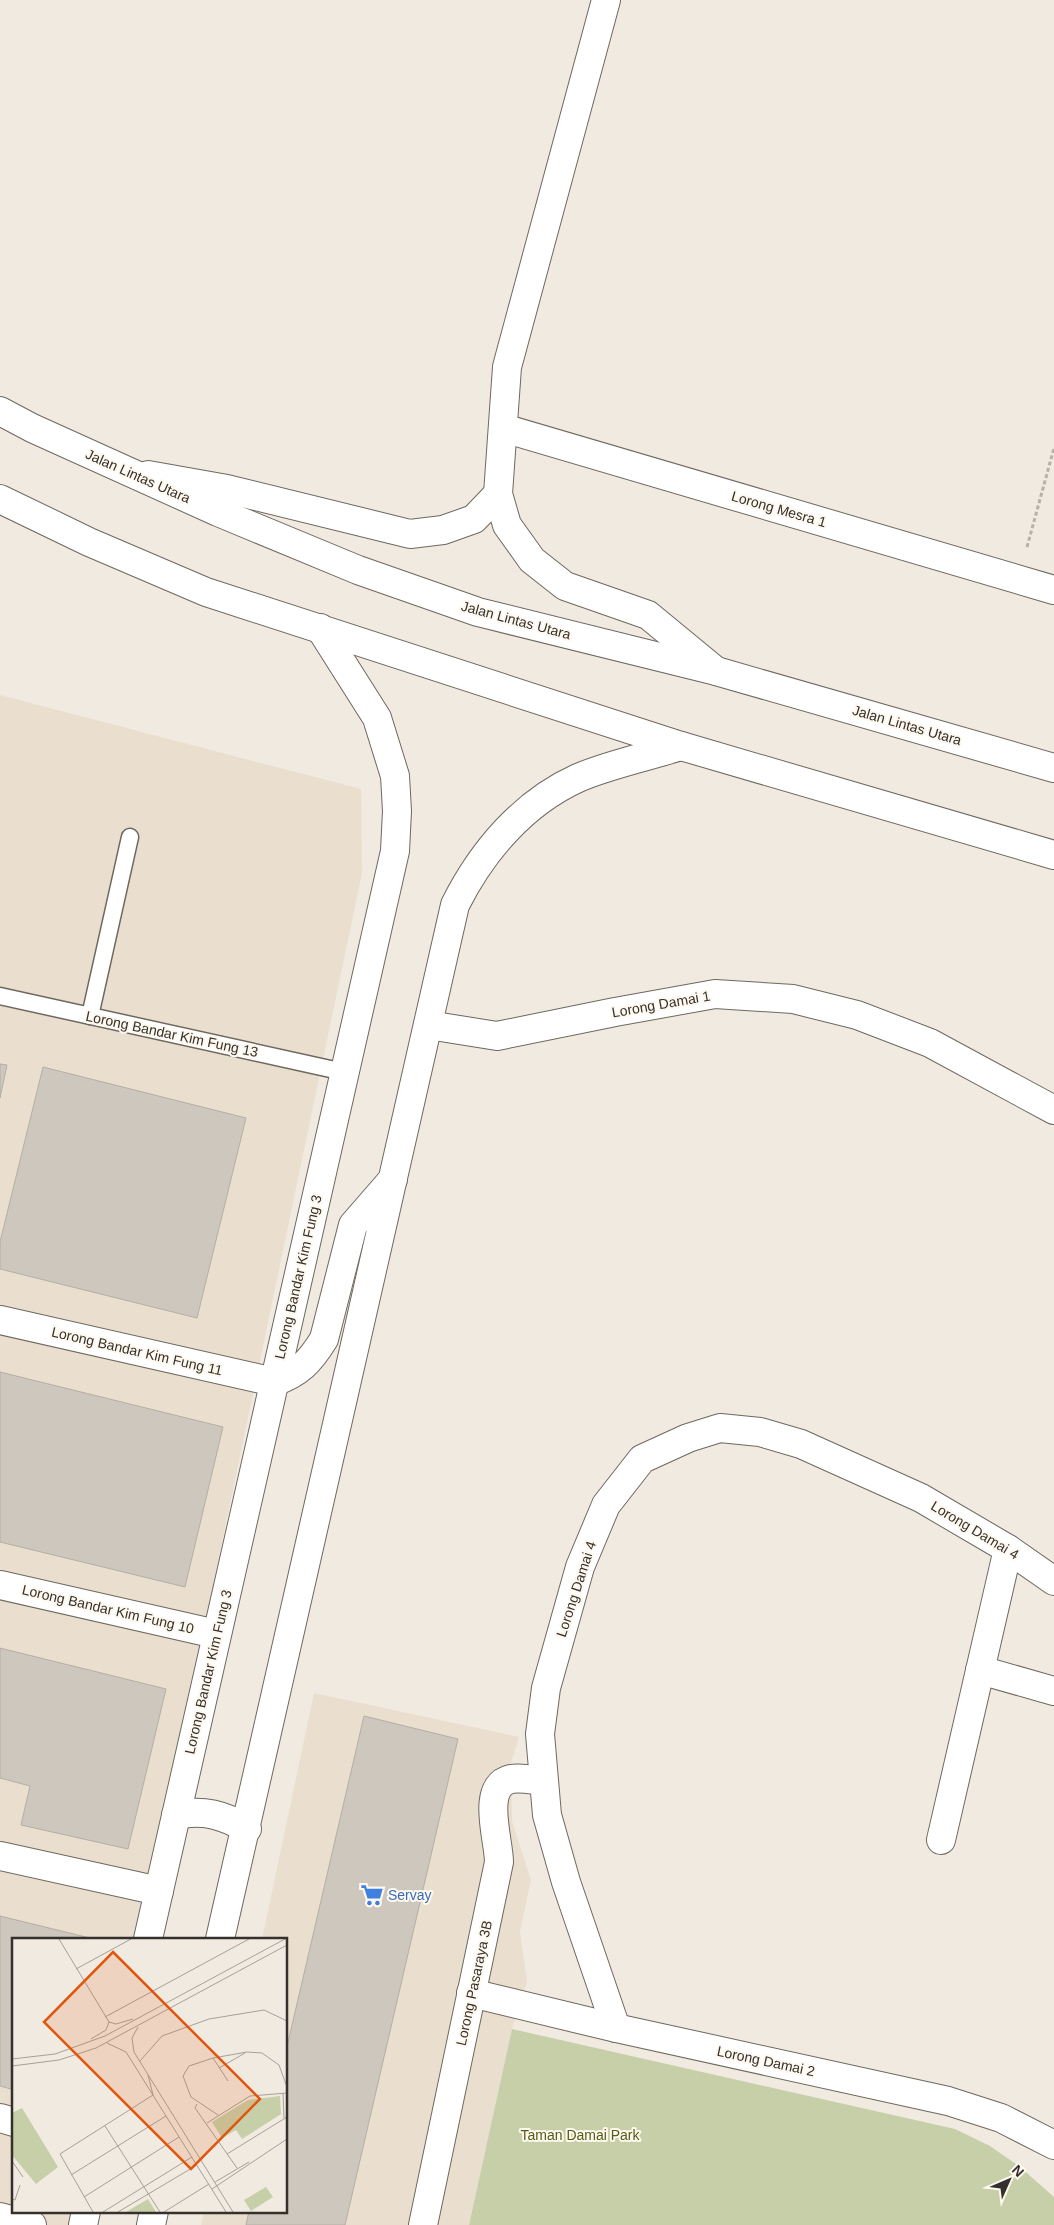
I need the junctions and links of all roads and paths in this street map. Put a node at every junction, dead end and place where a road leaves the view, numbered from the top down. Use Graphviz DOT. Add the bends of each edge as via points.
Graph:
graph roads {
  1 [pos="606,0"];
  2 [pos="0,411"];
  3 [pos="503,428"];
  4 [pos="1054,448"];
  5 [pos="127,471"];
  6 [pos="498,494"];
  7 [pos="0,499"];
  8 [pos="1018,579"];
  9 [pos="1054,590"];
  10 [pos="320,628"];
  11 [pos="716,671"];
  12 [pos="682,746"];
  13 [pos="1054,768"];
  14 [pos="130,837"];
  15 [pos="1054,854"];
  16 [pos="0,996"];
  17 [pos="90,1016"];
  18 [pos="428,1025"];
  19 [pos="344,1072"];
  20 [pos="1054,1110"];
  21 [pos="393,1179"];
  22 [pos="0,1320"];
  23 [pos="274,1382"];
  24 [pos="1008,1549"];
  25 [pos="1054,1581"];
  26 [pos="0,1585"];
  27 [pos="216,1634"];
  28 [pos="980,1670"];
  29 [pos="1054,1691"];
  30 [pos="543,1781"];
  31 [pos="176,1815"];
  32 [pos="246,1829"];
  33 [pos="941,1840"];
  34 [pos="0,1856"];
  35 [pos="159,1891"];
  36 [pos="148,1938"];
  37 [pos="220,1938"];
  38 [pos="471,1993"];
  39 [pos="616,2028"];
  40 [pos="1054,2145"];
  41 [pos="86,2212"];
  42 [pos="154,2212"];
  43 [pos="0,2218"];
  44 [pos="32,2225"];
  45 [pos="83,2225"];
  46 [pos="151,2225"];
  47 [pos="423,2225"];
  1 -- 3 [label="street" via="507,366"];
  2 -- 5 [label="street, Jalan Lintas Utara"];
  3 -- 6 [label="street"];
  3 -- 8 [label="street, Lorong Mesra 1"];
  4 -- 8 [label="path"];
  5 -- 6 [label="street" via="227,489 410,534 443,530 474,519"];
  5 -- 11 [label="street, Jalan Lintas Utara" via="350,566 478,612"];
  6 -- 11 [label="street" via="507,526 532,560 565,586 648,615"];
  7 -- 10 [label="street" via="89,542 206,592"];
  8 -- 9 [label="street, Lorong Mesra 1"];
  10 -- 12 [label="street"];
  10 -- 19 [label="street, Lorong Bandar Kim Fung 3" via="376,718 396,776 395,850"];
  11 -- 13 [label="street, Jalan Lintas Utara"];
  12 -- 15 [label="street"];
  12 -- 18 [label="street" via="580,777 546,795 494,844 470,876 455,905"];
  14 -- 17 [label="lane"];
  16 -- 17 [label="lane, Lorong Bandar Kim Fung 13"];
  17 -- 19 [label="lane, Lorong Bandar Kim Fung 13"];
  18 -- 20 [label="street, Lorong Damai 1" via="498,1036 715,994 793,999 857,1015 930,1043"];
  18 -- 21 [label="street"];
  19 -- 23 [label="street, Lorong Bandar Kim Fung 3"];
  21 -- 23 [label="street" via="353,1225 324,1339 314,1355 294,1375"];
  21 -- 32 [label="street"];
  22 -- 23 [label="street, Lorong Bandar Kim Fung 11"];
  23 -- 27 [label="street, Lorong Bandar Kim Fung 3"];
  24 -- 25 [label="street, Lorong Damai 4"];
  24 -- 28 [label="street"];
  24 -- 30 [label="street, Lorong Damai 4" via="921,1498 801,1444 760,1432 720,1428 688,1438 642,1459 606,1505 580,1567 546,1688 540,1734"];
  26 -- 27 [label="street, Lorong Bandar Kim Fung 10"];
  27 -- 31 [label="street, Lorong Bandar Kim Fung 3"];
  28 -- 29 [label="street"];
  28 -- 33 [label="street"];
  30 -- 38 [label="street, Lorong Pasaraya 3B" via="514,1779 504,1782 495,1794 494,1826 499,1862"];
  30 -- 39 [label="street, Lorong Damai 4" via="547,1815 566,1882"];
  31 -- 32 [label="street" via="190,1812 217,1814"];
  31 -- 35 [label="street, Lorong Bandar Kim Fung 3"];
  32 -- 37 [label="street"];
  34 -- 35 [label="street"];
  35 -- 36 [label="street, Lorong Bandar Kim Fung 3"];
  38 -- 39 [label="street, Lorong Damai 2"];
  38 -- 47 [label="street, Lorong Pasaraya 3B"];
  39 -- 40 [label="street, Lorong Damai 2" via="948,2101 1001,2118"];
  41 -- 45 [label="street"];
  42 -- 46 [label="street"];
  43 -- 44 [label="street"];
}
